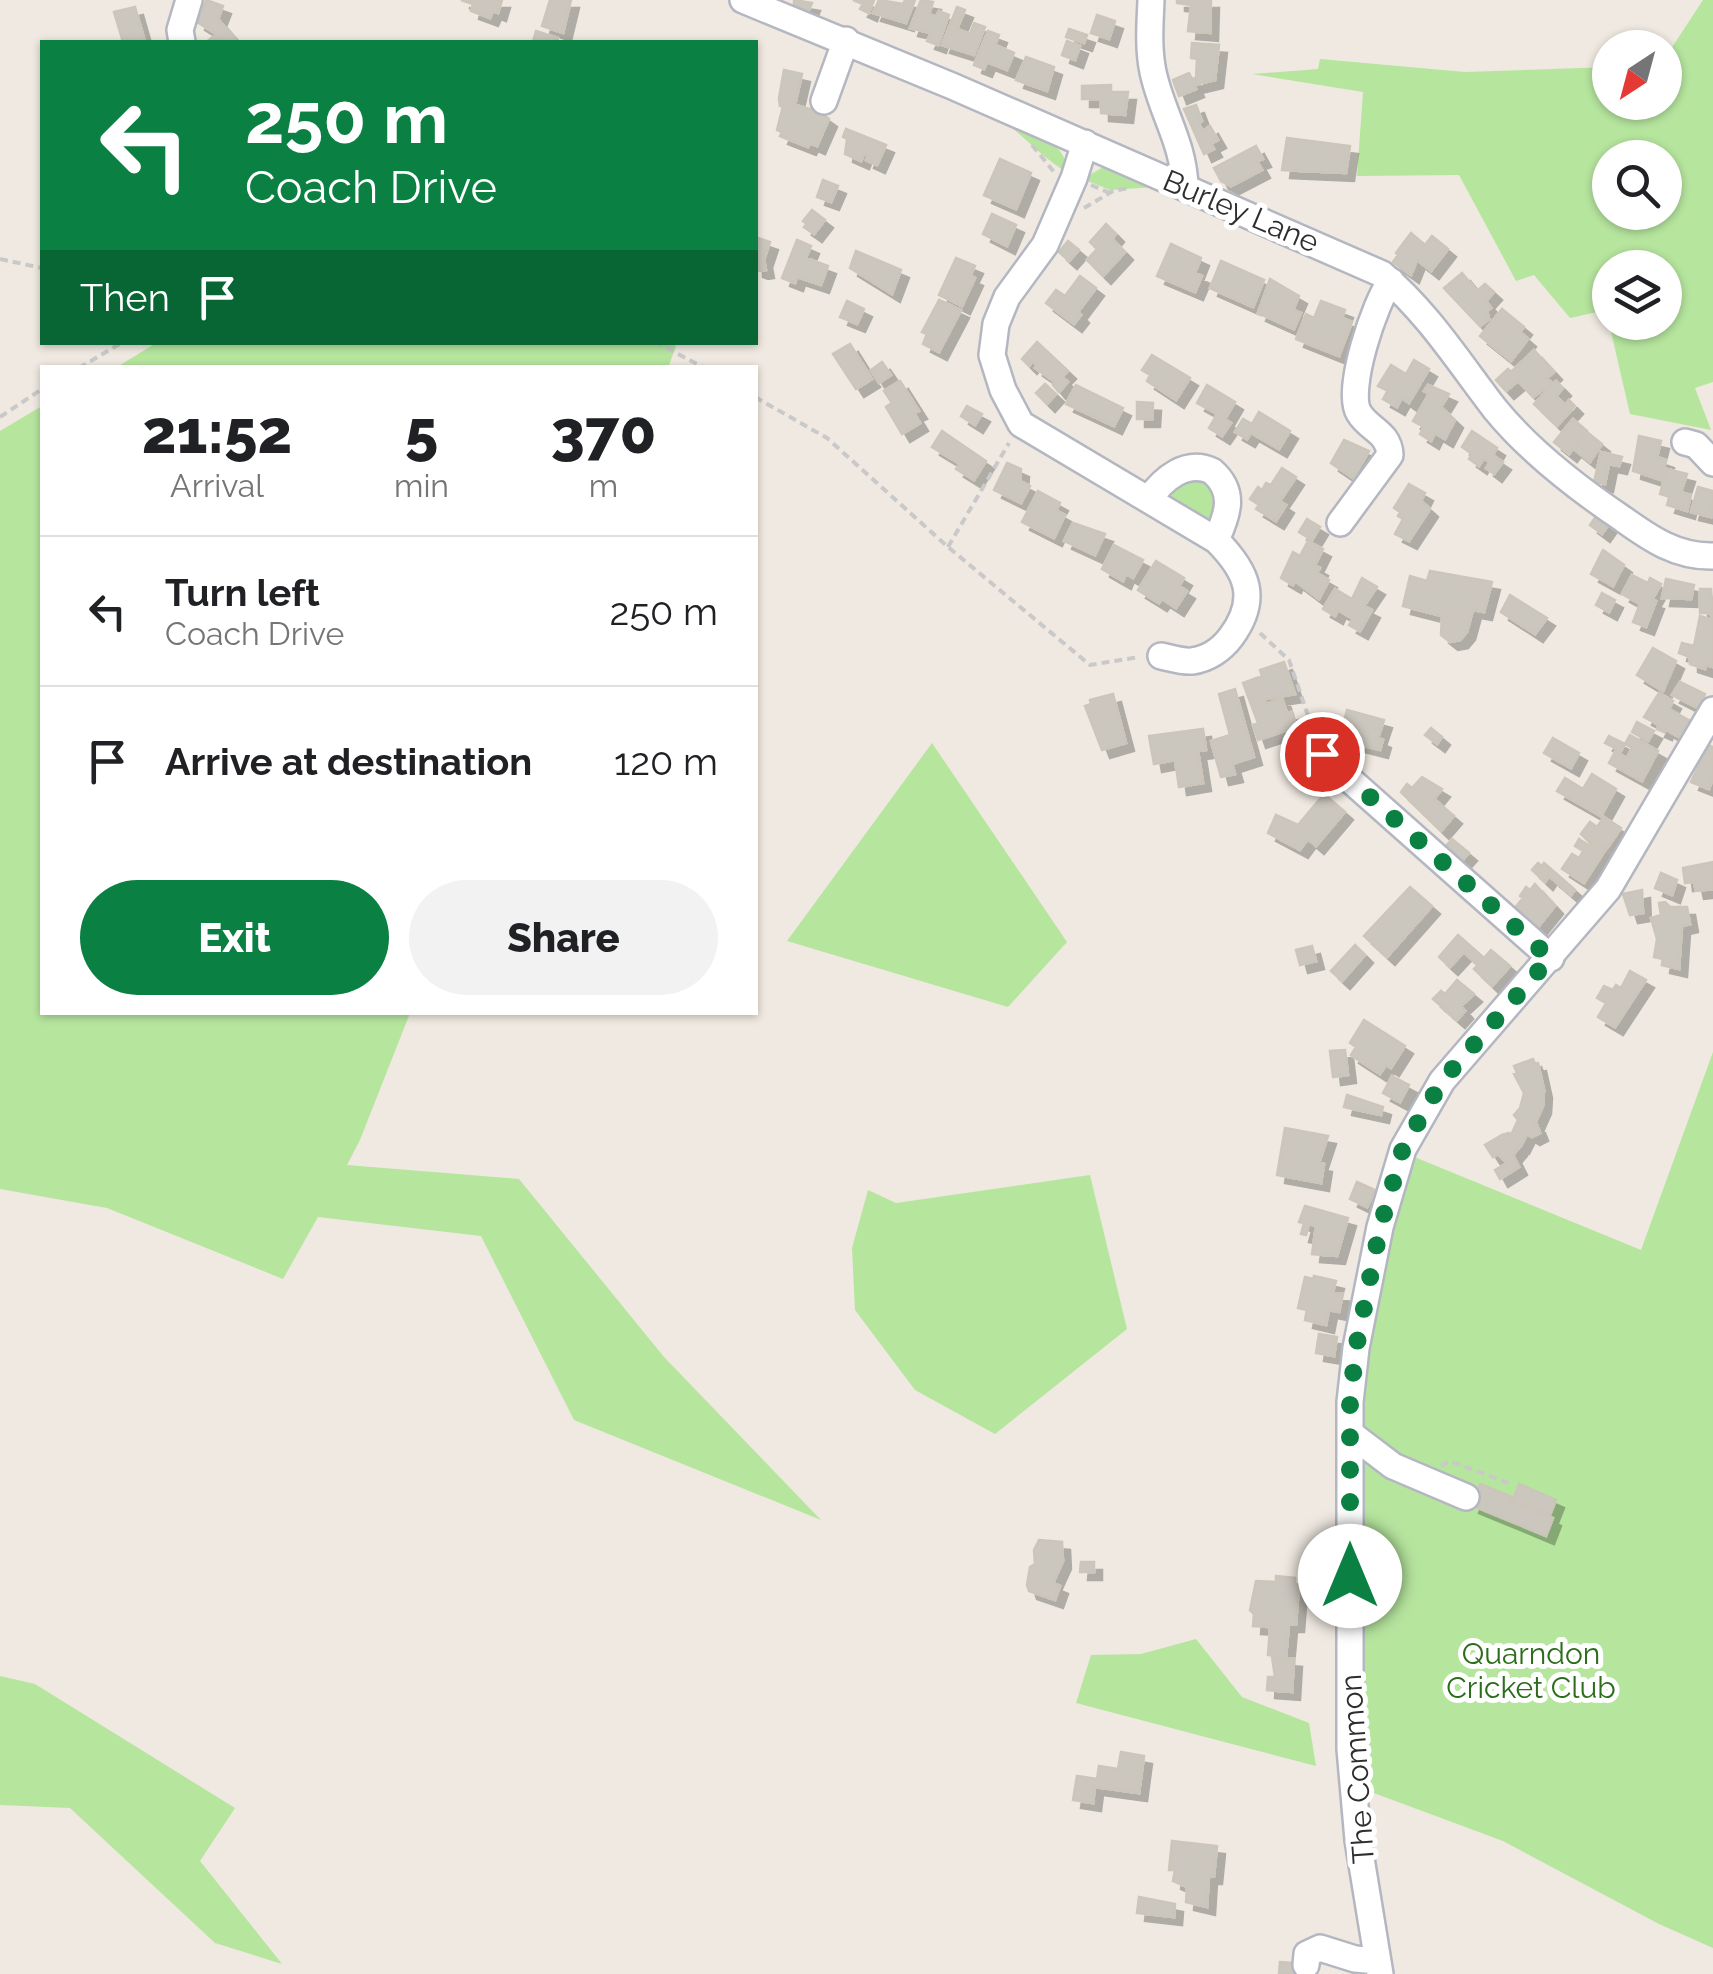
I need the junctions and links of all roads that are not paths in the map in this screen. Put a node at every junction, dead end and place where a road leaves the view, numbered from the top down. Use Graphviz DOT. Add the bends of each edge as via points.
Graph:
graph roads {
  1 [pos="189,0"];
  2 [pos="743,0"];
  3 [pos="1151,0"];
  4 [pos="182,40"];
  5 [pos="846,40"];
  6 [pos="824,102"];
  7 [pos="1085,143"];
  8 [pos="1185,188"];
  9 [pos="1391,281"];
  10 [pos="1685,442"];
  11 [pos="1713,463"];
  12 [pos="1149,499"];
  13 [pos="1340,523"];
  14 [pos="1216,540"];
  15 [pos="1713,556"];
  16 [pos="1155,656"];
  17 [pos="1713,710"];
  18 [pos="1322,754"];
  19 [pos="1550,958"];
  20 [pos="1351,1434"];
  21 [pos="1466,1497"];
  22 [pos="1306,1964"];
  23 [pos="1379,1967"];
  1 -- 4 [label="street"];
  2 -- 5 [label="street, Burley Lane"];
  3 -- 8 [label="street" via="1153,76 1178,140"];
  5 -- 6 [label="street"];
  5 -- 7 [label="street, Burley Lane"];
  7 -- 8 [label="street, Burley Lane"];
  7 -- 12 [label="street" via="1045,245 1007,298 992,355 1020,424"];
  8 -- 9 [label="street, Burley Lane"];
  9 -- 13 [label="street" via="1376,303 1354,397 1362,418 1386,438 1390,454"];
  9 -- 15 [label="street, Burley Lane" via="1438,329 1528,444 1656,542"];
  10 -- 11 [label="street"];
  12 -- 14 [label="street"];
  12 -- 14 [label="street" via="1178,472 1212,470 1229,494"];
  14 -- 16 [label="street" via="1246,581 1244,618 1223,648 1205,658"];
  17 -- 19 [label="street, The Common" via="1608,889"];
  18 -- 19 [label="street"];
  19 -- 20 [label="street, The Common" via="1442,1081 1403,1148 1370,1273"];
  20 -- 21 [label="street" via="1393,1466"];
  20 -- 23 [label="street, The Common" via="1350,1748"];
  22 -- 23 [label="street" via="1307,1954 1320,1948"];
}
